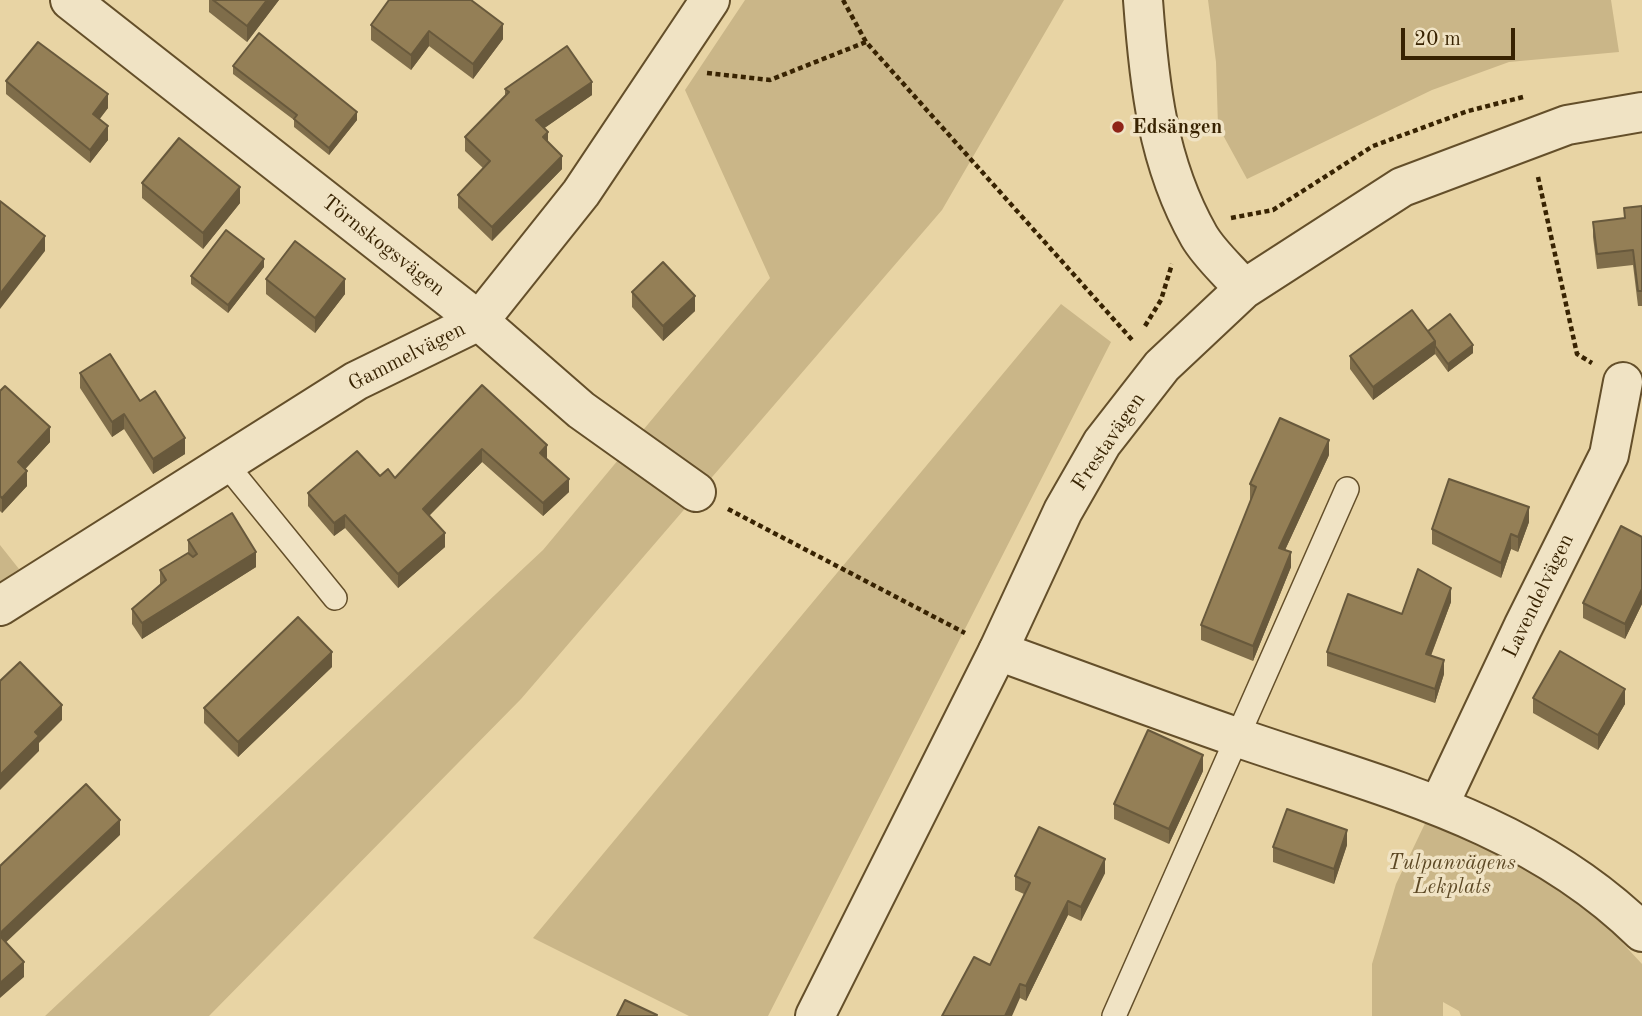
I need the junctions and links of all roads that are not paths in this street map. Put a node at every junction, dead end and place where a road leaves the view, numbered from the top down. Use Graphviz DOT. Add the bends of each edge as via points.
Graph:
graph roads {
  1 [pos="71,0"];
  2 [pos="710,0"];
  3 [pos="1143,0"];
  4 [pos="1642,112"];
  5 [pos="1244,289"];
  6 [pos="479,321"];
  7 [pos="1623,382"];
  8 [pos="225,463"];
  9 [pos="1347,489"];
  10 [pos="696,492"];
  11 [pos="335,598"];
  12 [pos="0,606"];
  13 [pos="998,651"];
  14 [pos="1239,738"];
  15 [pos="1439,804"];
  16 [pos="1642,932"];
  17 [pos="815,1016"];
  18 [pos="1114,1016"];
  1 -- 6 [label="street, Törnskogsvägen"];
  2 -- 6 [label="street, Gammelvägen" via="581,193"];
  3 -- 5 [label="street" via="1149,84 1165,162 1200,239"];
  4 -- 5 [label="street, Frestavägen" via="1567,125 1402,187"];
  5 -- 13 [label="street, Frestavägen" via="1162,366 1102,443 1063,511"];
  6 -- 8 [label="street, Gammelvägen" via="356,381"];
  6 -- 10 [label="street, Törnskogsvägen" via="581,410"];
  7 -- 15 [label="street, Lavendelvägen" via="1609,456"];
  8 -- 11 [label="lane"];
  8 -- 12 [label="street, Gammelvägen"];
  9 -- 14 [label="lane"];
  13 -- 14 [label="street"];
  13 -- 17 [label="street, Frestavägen"];
  14 -- 15 [label="street"];
  14 -- 18 [label="lane"];
  15 -- 16 [label="street" via="1529,846 1609,900"];
}
